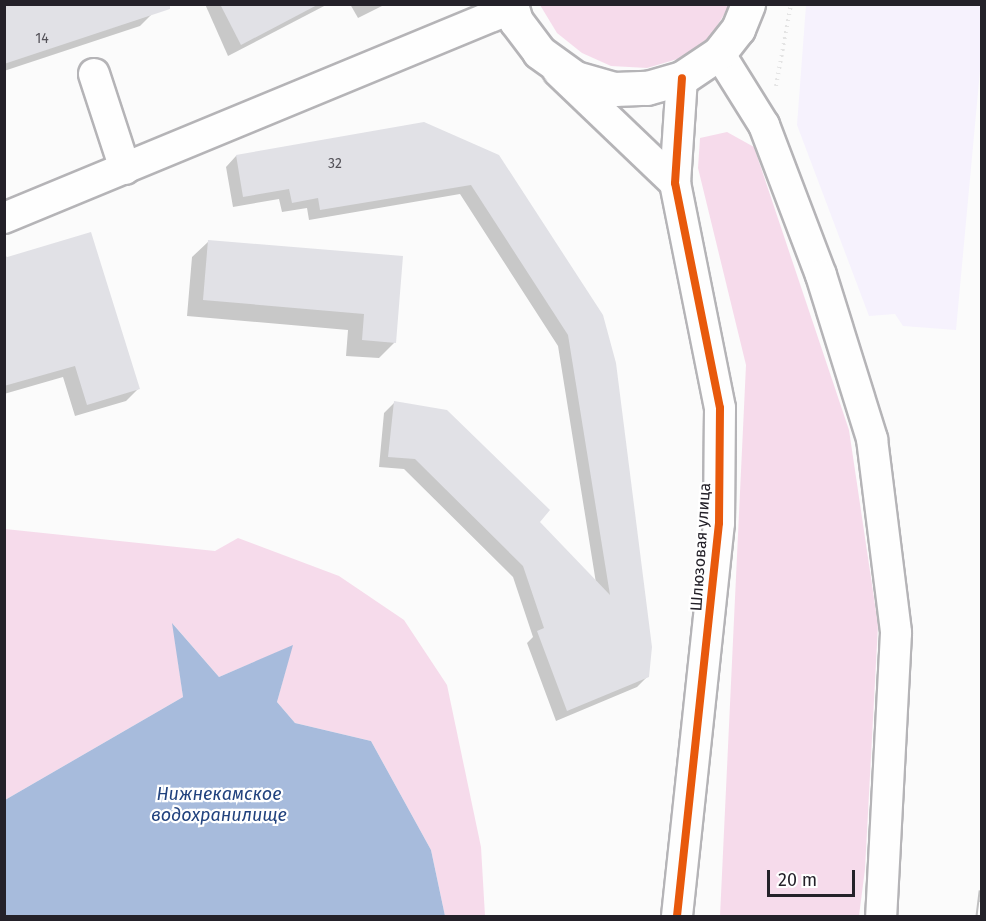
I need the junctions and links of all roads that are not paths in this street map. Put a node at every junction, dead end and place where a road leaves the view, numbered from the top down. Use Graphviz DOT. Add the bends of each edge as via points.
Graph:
graph roads {
  1 [pos="748,4"];
  2 [pos="511,6"];
  3 [pos="539,52"];
  4 [pos="719,52"];
  5 [pos="94,74"];
  6 [pos="682,78"];
  7 [pos="125,169"];
  8 [pos="675,183"];
  9 [pos="4,218"];
  10 [pos="677,916"];
  11 [pos="881,916"];
  1 -- 4 [label="main road" via="738,29"];
  2 -- 3 [label="main road" via="516,21"];
  2 -- 7 [label="street"];
  3 -- 6 [label="main road" via="575,78 614,89 646,88"];
  3 -- 8 [label="street"];
  4 -- 6 [label="main road"];
  4 -- 11 [label="street" via="764,125 821,275 872,439 896,633"];
  5 -- 7 [label="street"];
  6 -- 8 [label="street, Шлюзовая улица"];
  7 -- 9 [label="street"];
  8 -- 10 [label="street, Шлюзовая улица" via="720,408 719,523"];
}
